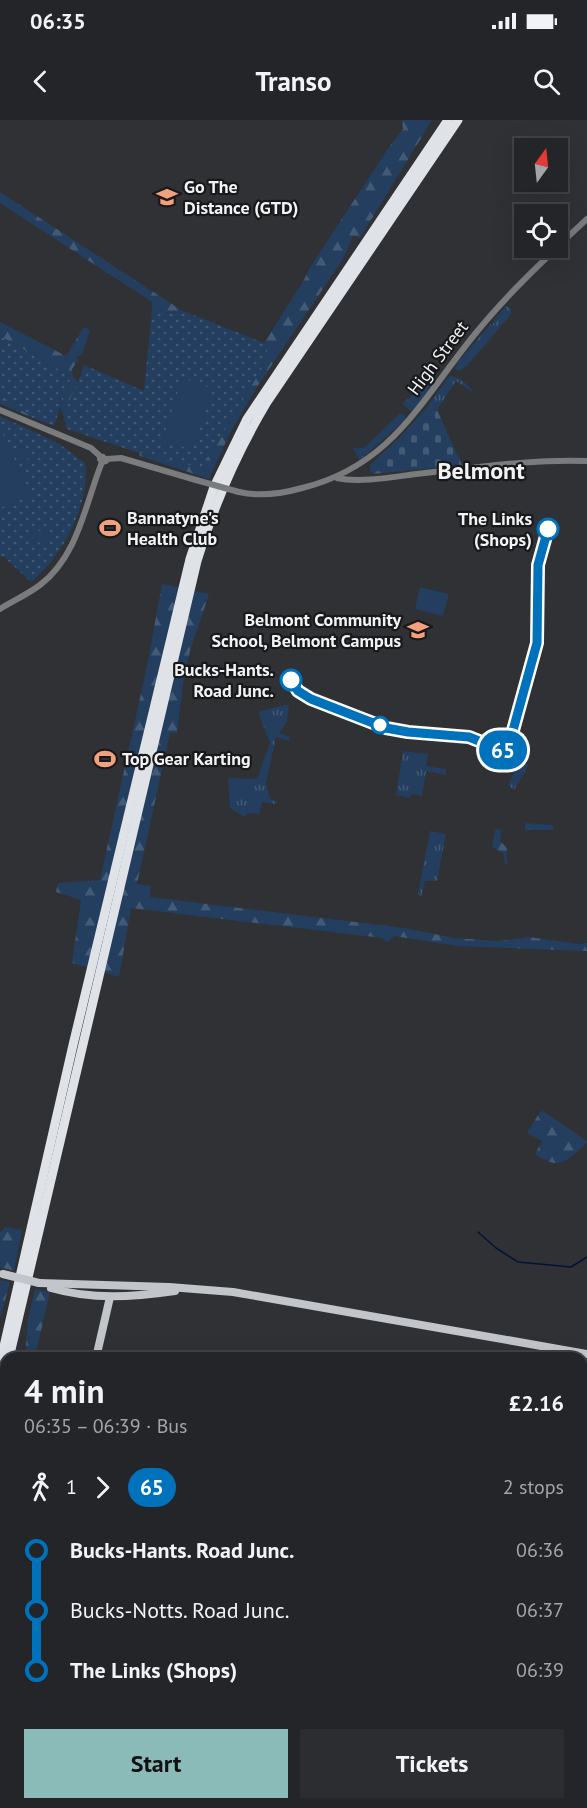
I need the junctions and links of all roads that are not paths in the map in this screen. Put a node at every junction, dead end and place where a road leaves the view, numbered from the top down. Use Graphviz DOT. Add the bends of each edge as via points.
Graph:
graph roads {
  1 [pos="441,120"];
  2 [pos="448,120"];
  3 [pos="458,120"];
  4 [pos="464,120"];
  5 [pos="417,173"];
  6 [pos="587,219"];
  7 [pos="568,237"];
  8 [pos="546,258"];
  9 [pos="0,410"];
  10 [pos="103,459"];
  11 [pos="587,461"];
  12 [pos="337,478"];
  13 [pos="0,609"];
  14 [pos="2,1274"];
  15 [pos="39,1283"];
  16 [pos="106,1293"];
  17 [pos="3,1352"];
  18 [pos="10,1352"];
  19 [pos="97,1352"];
  20 [pos="576,1352"];
  1 -- 5 [label="highway"];
  2 -- 5 [label="highway"];
  3 -- 5 [label="highway"];
  4 -- 5 [label="highway"];
  5 -- 17 [label="highway" via="260,398 235,441 205,511 72,1045"];
  5 -- 18 [label="highway" via="267,402 231,468 213,514 197,561"];
  6 -- 7 [label="street, High Street"];
  8 -- 12 [label="street, High Street" via="479,328 407,424 366,461"];
  9 -- 10 [label="street" via="91,448"];
  10 -- 12 [label="street, bridge" via="121,458 261,495"];
  10 -- 13 [label="street" via="72,546 58,568 41,584"];
  11 -- 12 [label="street" via="539,460 403,476"];
  14 -- 15 [label="main road, bridge"];
  15 -- 16 [label="main road"];
  15 -- 16 [label="main road" via="78,1294"];
  16 -- 19 [label="main road"];
  16 -- 20 [label="main road" via="139,1296 187,1289 232,1292"];
}
